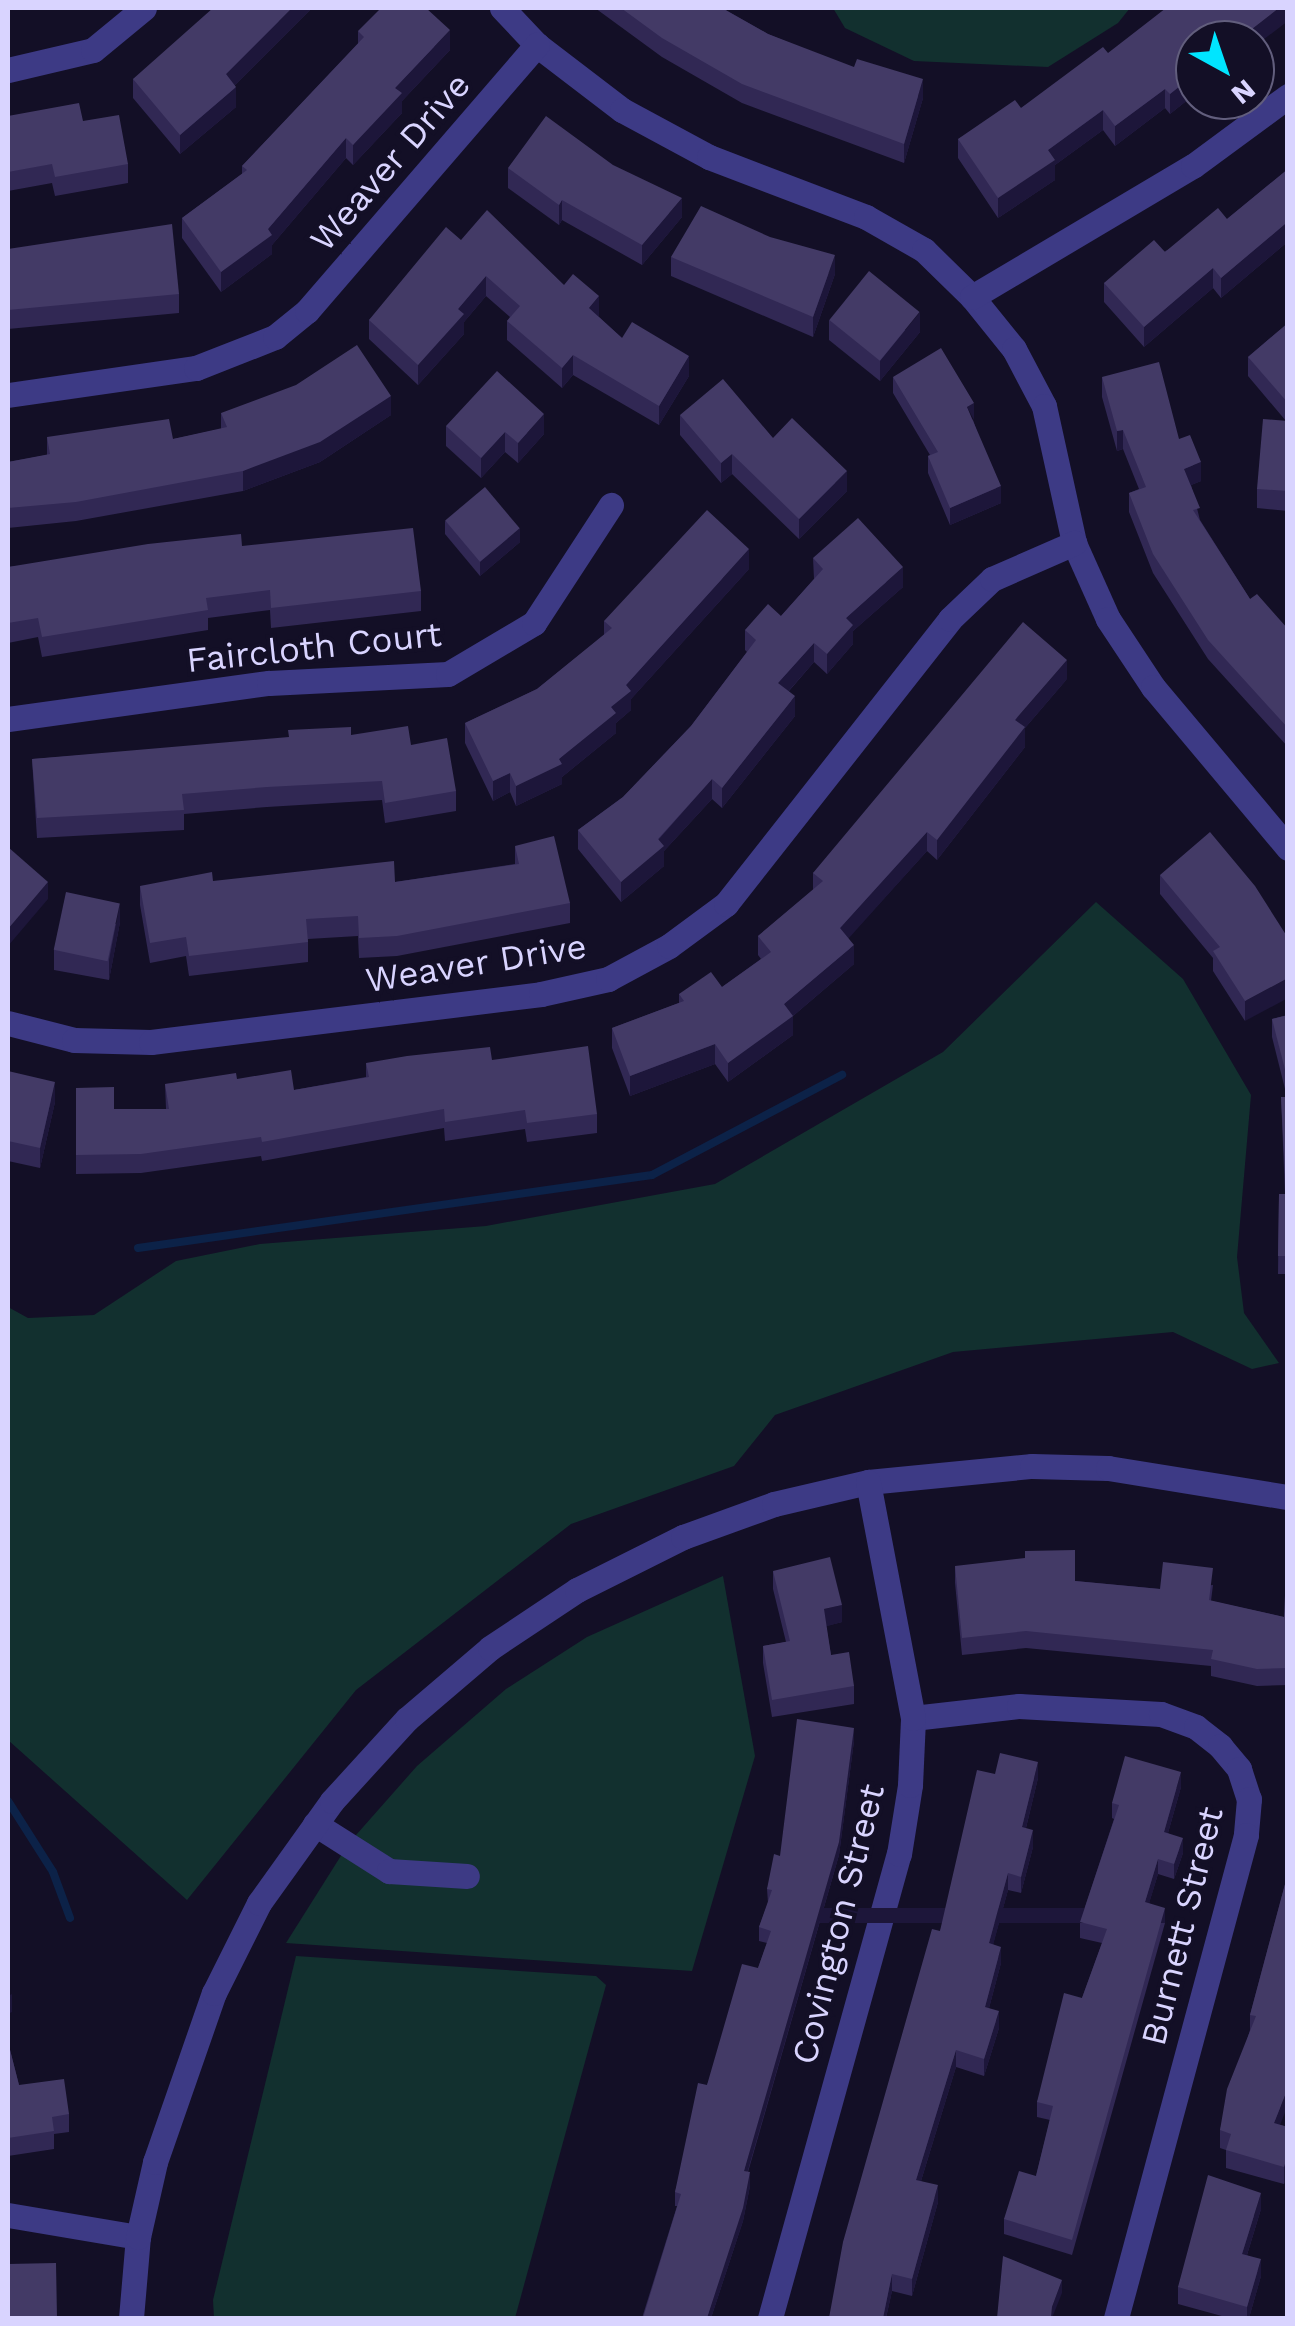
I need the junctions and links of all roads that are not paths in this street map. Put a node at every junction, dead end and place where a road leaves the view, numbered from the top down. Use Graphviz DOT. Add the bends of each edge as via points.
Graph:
graph roads {
  1 [pos="144,8"];
  2 [pos="502,8"];
  3 [pos="537,46"];
  4 [pos="8,70"];
  5 [pos="1288,96"];
  6 [pos="972,297"];
  7 [pos="8,395"];
  8 [pos="611,505"];
  9 [pos="1074,543"];
  10 [pos="8,718"];
  11 [pos="1288,848"];
  12 [pos="8,1023"];
  13 [pos="868,1482"];
  14 [pos="1288,1497"];
  15 [pos="914,1718"];
  16 [pos="315,1824"];
  17 [pos="466,1876"];
  18 [pos="8,2215"];
  19 [pos="138,2237"];
  20 [pos="131,2318"];
  21 [pos="770,2318"];
  22 [pos="1116,2318"];
  1 -- 4 [label="street" via="93,50"];
  2 -- 3 [label="street"];
  3 -- 6 [label="street" via="622,110 710,157 924,250"];
  3 -- 7 [label="street, Weaver Drive" via="306,311 275,337 196,368"];
  5 -- 6 [label="street" via="1193,166"];
  6 -- 9 [label="street" via="1014,349 1044,406"];
  8 -- 10 [label="street, Faircloth Court" via="534,623 448,674 269,683"];
  9 -- 11 [label="street" via="1108,619 1153,688"];
  9 -- 12 [label="street, Weaver Drive" via="992,578 950,618 726,904 669,946 608,978 540,994 151,1042 74,1040"];
  13 -- 14 [label="street" via="984,1469 1108,1468"];
  13 -- 15 [label="street, Covington Street"];
  13 -- 16 [label="street" via="774,1504 684,1537 577,1590 490,1648 407,1719"];
  15 -- 21 [label="street, Covington Street" via="898,1854"];
  15 -- 22 [label="street, Burnett Street" via="1019,1706 1161,1714 1196,1727 1220,1746 1239,1769 1250,1799 1246,1836"];
  16 -- 17 [label="street" via="389,1871"];
  16 -- 19 [label="street" via="259,1903 214,1993 182,2072"];
  18 -- 19 [label="street"];
  19 -- 20 [label="street"];
}
